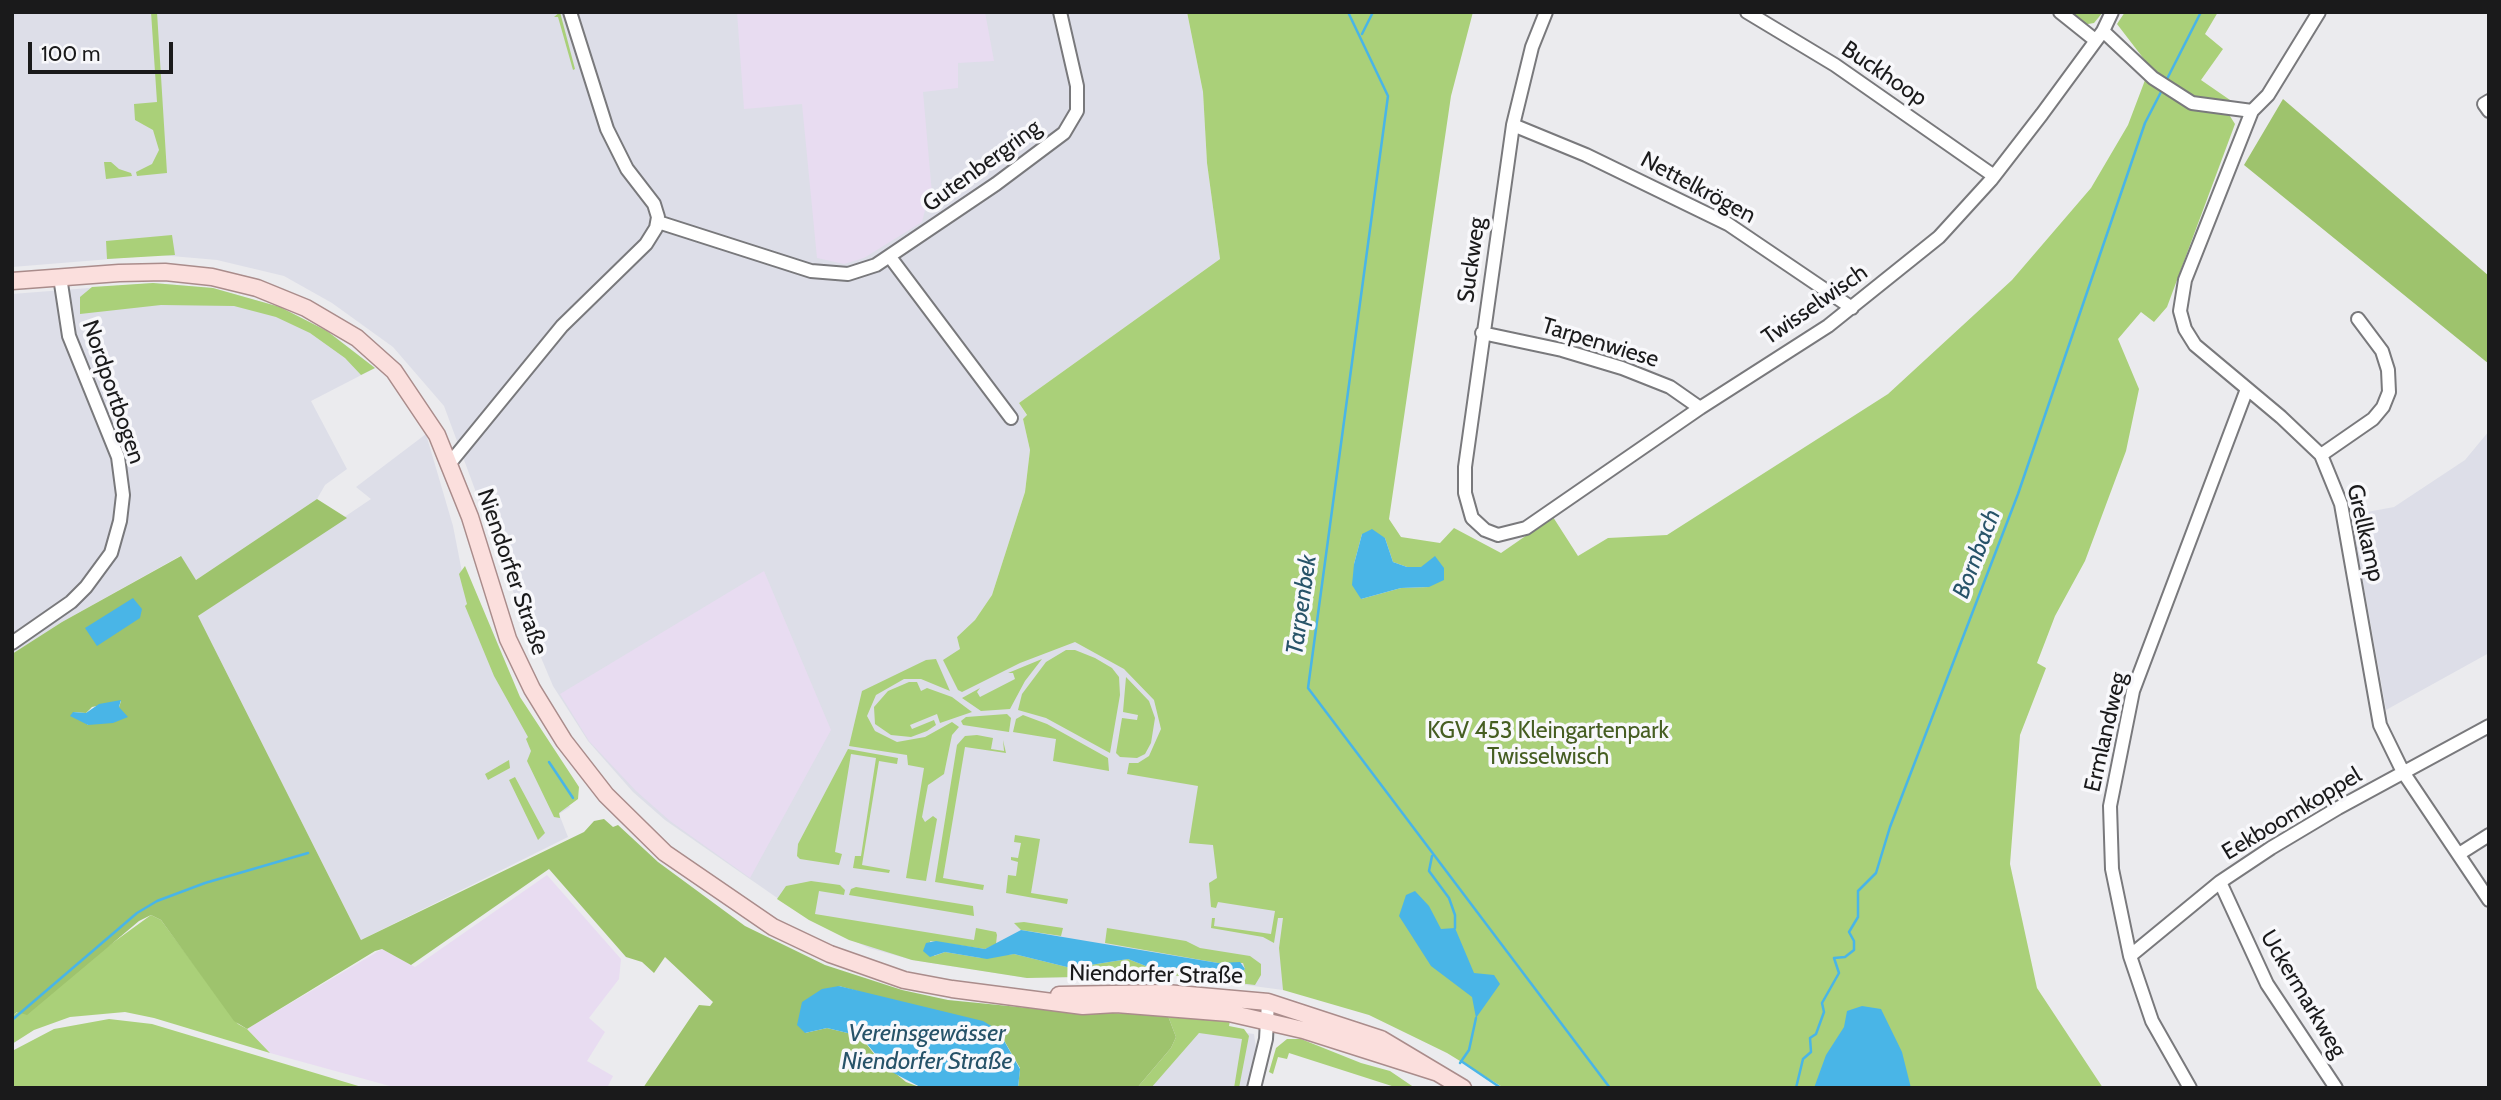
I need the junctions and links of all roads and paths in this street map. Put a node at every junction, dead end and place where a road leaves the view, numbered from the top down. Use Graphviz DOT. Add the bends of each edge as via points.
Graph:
graph roads {
  1 [pos="570,12"];
  2 [pos="1060,12"];
  3 [pos="1546,12"];
  4 [pos="1747,12"];
  5 [pos="2060,12"];
  6 [pos="2112,12"];
  7 [pos="2319,12"];
  8 [pos="2099,35"];
  9 [pos="2489,101"];
  10 [pos="2252,111"];
  11 [pos="2489,111"];
  12 [pos="1513,125"];
  13 [pos="1994,176"];
  14 [pos="658,222"];
  15 [pos="890,257"];
  16 [pos="60,277"];
  17 [pos="12,281"];
  18 [pos="1852,308"];
  19 [pos="2358,319"];
  20 [pos="1482,334"];
  21 [pos="2247,389"];
  22 [pos="1700,408"];
  23 [pos="1010,418"];
  24 [pos="2321,455"];
  25 [pos="450,463"];
  26 [pos="1472,518"];
  27 [pos="12,643"];
  28 [pos="2489,726"];
  29 [pos="2403,772"];
  30 [pos="2489,835"];
  31 [pos="2459,854"];
  32 [pos="2220,882"];
  33 [pos="2489,900"];
  34 [pos="2130,956"];
  35 [pos="1025,997"];
  36 [pos="1268,1002"];
  37 [pos="1267,1022"];
  38 [pos="1438,1073"];
  39 [pos="1254,1088"];
  40 [pos="1464,1088"];
  41 [pos="2190,1088"];
  42 [pos="2336,1088"];
  1 -- 14 [label="street" via="607,129 627,169 654,204"];
  2 -- 15 [label="street, Gutenbergring" via="1077,86 1077,111 1064,133"];
  3 -- 12 [label="street, Suckweg" via="1532,47"];
  4 -- 13 [label="street, Buckhoop" via="1835,65"];
  5 -- 8 [label="street"];
  6 -- 8 [label="street, Twisselwisch"];
  7 -- 10 [label="street" via="2268,95"];
  8 -- 10 [label="street" via="2192,103"];
  8 -- 13 [label="street, Twisselwisch"];
  9 -- 11 [label="street" via="2484,104"];
  10 -- 21 [label="street, Grellkamp" via="2185,280 2180,311 2195,345"];
  12 -- 18 [label="street, Nettelkrögen" via="1728,224"];
  12 -- 20 [label="street, Suckweg"];
  13 -- 18 [label="street, Twisselwisch" via="1939,237"];
  14 -- 15 [label="street, Gutenbergring" via="832,275 862,271"];
  14 -- 25 [label="street" via="646,244 562,326"];
  15 -- 23 [label="street"];
  16 -- 17 [label="main road, Niendorfer Straße"];
  16 -- 25 [label="main road, Niendorfer Straße" via="165,272 212,277 306,307 357,338 394,371 425,414"];
  16 -- 27 [label="street, Nordportbogen" via="73,349 118,457 123,495 120,521 111,553 86,587"];
  18 -- 22 [label="street, Twisselwisch"];
  19 -- 24 [label="street" via="2382,351 2389,370 2389,392 2373,419"];
  20 -- 22 [label="street, Tarpenwiese" via="1622,368 1670,387"];
  20 -- 26 [label="street, Suckweg" via="1465,467 1465,494"];
  21 -- 24 [label="street, Grellkamp"];
  21 -- 34 [label="street, Ermlandweg" via="2133,691 2110,806 2112,869"];
  22 -- 26 [label="street, Twisselwisch" via="1526,528 1498,535"];
  24 -- 29 [label="street, Grellkamp" via="2341,504 2380,725"];
  25 -- 35 [label="main road, Niendorfer Straße" via="508,639 531,689 606,795 646,836 752,915 830,954 904,980"];
  28 -- 29 [label="street, Eekboomkoppel"];
  29 -- 31 [label="street, Grellkamp"];
  29 -- 32 [label="street, Eekboomkoppel" via="2306,826"];
  30 -- 31 [label="street"];
  31 -- 33 [label="street, Grellkamp"];
  32 -- 34 [label="street, Eekboomkoppel"];
  32 -- 42 [label="street, Uckermarkweg" via="2267,984"];
  34 -- 41 [label="street, Ermlandweg" via="2152,1021"];
  35 -- 36 [label="main road, Niendorfer Straße" via="1151,993"];
  35 -- 37 [label="main road, Niendorfer Straße" via="1083,1006 1116,1004 1229,1013"];
  36 -- 37 [label="street"];
  36 -- 38 [label="main road, Niendorfer Straße" via="1381,1039"];
  37 -- 38 [label="main road, Niendorfer Straße" via="1343,1041"];
  37 -- 39 [label="street"];
  38 -- 40 [label="main road, Niendorfer Straße"];
}
